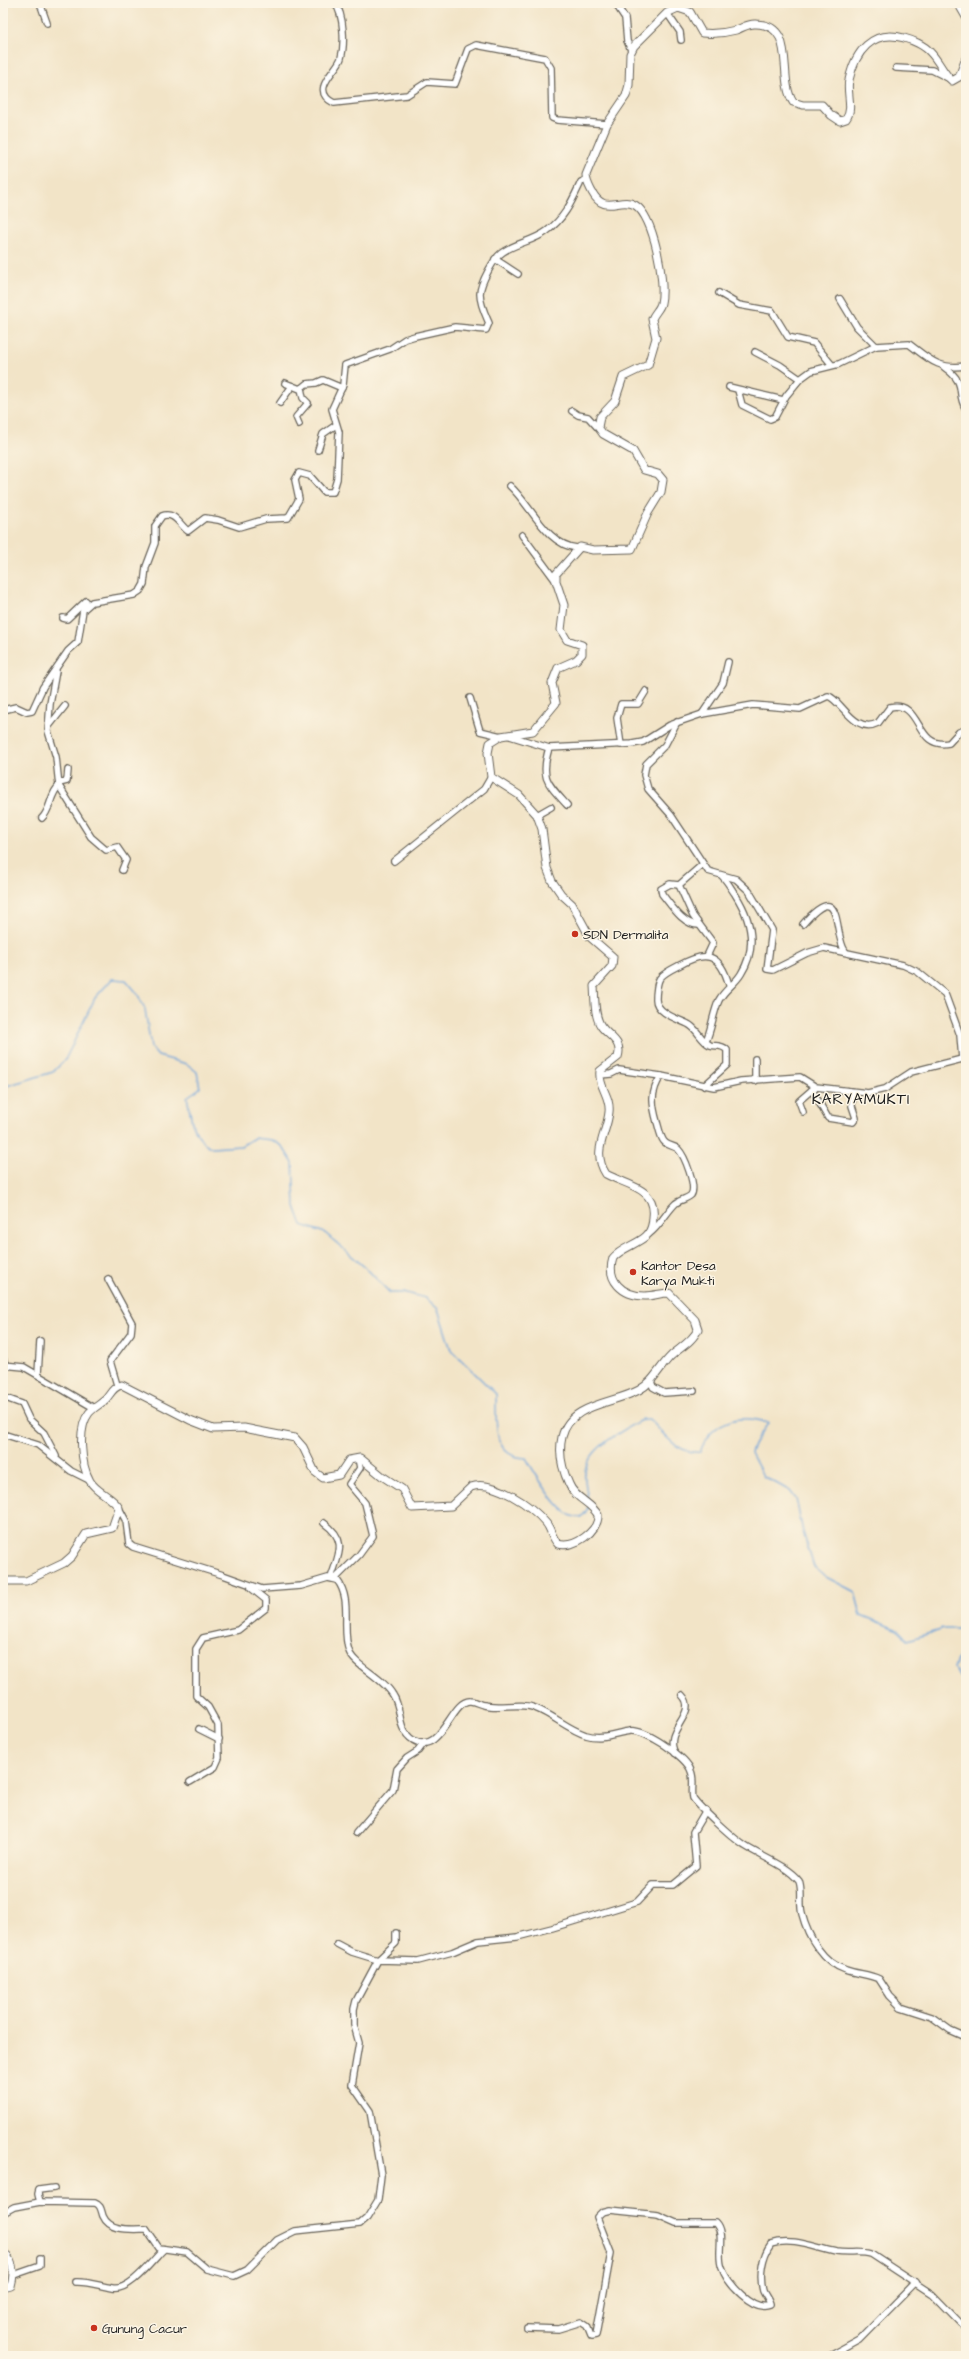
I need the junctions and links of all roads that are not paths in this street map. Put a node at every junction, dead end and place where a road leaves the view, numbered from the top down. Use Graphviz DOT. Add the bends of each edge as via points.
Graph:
graph roads {
  1 [pos="40,3"];
  2 [pos="336,3"];
  3 [pos="615,3"];
  4 [pos="958,3"];
  5 [pos="668,13"];
  6 [pos="966,17"];
  7 [pos="47,23"];
  8 [pos="681,40"];
  9 [pos="631,50"];
  10 [pos="966,58"];
  11 [pos="896,68"];
  12 [pos="949,78"];
  13 [pos="607,124"];
  14 [pos="586,180"];
  15 [pos="495,259"];
  16 [pos="518,274"];
  17 [pos="719,293"];
  18 [pos="840,299"];
  19 [pos="876,346"];
  20 [pos="755,352"];
  21 [pos="832,365"];
  22 [pos="942,366"];
  23 [pos="966,366"];
  24 [pos="800,379"];
  25 [pos="285,382"];
  26 [pos="292,386"];
  27 [pos="729,387"];
  28 [pos="301,388"];
  29 [pos="342,388"];
  30 [pos="738,390"];
  31 [pos="965,396"];
  32 [pos="784,400"];
  33 [pos="280,403"];
  34 [pos="966,409"];
  35 [pos="572,410"];
  36 [pos="299,424"];
  37 [pos="336,425"];
  38 [pos="599,429"];
  39 [pos="318,450"];
  40 [pos="510,486"];
  41 [pos="522,535"];
  42 [pos="577,548"];
  43 [pos="556,580"];
  44 [pos="92,602"];
  45 [pos="63,618"];
  46 [pos="728,662"];
  47 [pos="57,667"];
  48 [pos="646,691"];
  49 [pos="470,698"];
  50 [pos="65,706"];
  51 [pos="3,710"];
  52 [pos="702,714"];
  53 [pos="677,722"];
  54 [pos="48,726"];
  55 [pos="966,730"];
  56 [pos="504,736"];
  57 [pos="621,745"];
  58 [pos="549,748"];
  59 [pos="68,770"];
  60 [pos="490,777"];
  61 [pos="59,784"];
  62 [pos="567,804"];
  63 [pos="551,807"];
  64 [pos="537,815"];
  65 [pos="42,818"];
  66 [pos="394,861"];
  67 [pos="703,864"];
  68 [pos="122,870"];
  69 [pos="721,876"];
  70 [pos="679,885"];
  71 [pos="802,924"];
  72 [pos="699,925"];
  73 [pos="845,951"];
  74 [pos="707,956"];
  75 [pos="729,985"];
  76 [pos="706,1041"];
  77 [pos="964,1058"];
  78 [pos="755,1059"];
  79 [pos="600,1075"];
  80 [pos="661,1076"];
  81 [pos="755,1080"];
  82 [pos="704,1086"];
  83 [pos="814,1089"];
  84 [pos="853,1092"];
  85 [pos="804,1112"];
  86 [pos="647,1236"];
  87 [pos="108,1279"];
  88 [pos="40,1341"];
  89 [pos="3,1358"];
  90 [pos="4,1364"];
  91 [pos="38,1374"];
  92 [pos="651,1381"];
  93 [pos="117,1385"];
  94 [pos="694,1391"];
  95 [pos="3,1397"];
  96 [pos="94,1408"];
  97 [pos="3,1434"];
  98 [pos="57,1458"];
  99 [pos="358,1458"];
  100 [pos="89,1480"];
  101 [pos="119,1508"];
  102 [pos="324,1523"];
  103 [pos="333,1579"];
  104 [pos="3,1581"];
  105 [pos="246,1584"];
  106 [pos="3,1619"];
  107 [pos="3,1627"];
  108 [pos="682,1695"];
  109 [pos="199,1729"];
  110 [pos="219,1739"];
  111 [pos="424,1743"];
  112 [pos="676,1755"];
  113 [pos="190,1782"];
  114 [pos="706,1810"];
  115 [pos="356,1833"];
  116 [pos="396,1933"];
  117 [pos="337,1944"];
  118 [pos="378,1960"];
  119 [pos="966,2037"];
  120 [pos="54,2188"];
  121 [pos="40,2202"];
  122 [pos="3,2213"];
  123 [pos="164,2249"];
  124 [pos="3,2253"];
  125 [pos="40,2258"];
  126 [pos="14,2275"];
  127 [pos="75,2282"];
  128 [pos="916,2282"];
  129 [pos="3,2288"];
  130 [pos="527,2328"];
  131 [pos="966,2329"];
  132 [pos="830,2356"];
  1 -- 7 [label="street"];
  2 -- 13 [label="street" via="342,16 341,58 324,85 334,103 407,96 427,82 455,84 468,48 476,45 545,58 551,68 552,118"];
  3 -- 9 [label="street" via="625,18"];
  4 -- 6 [label="street"];
  5 -- 8 [label="street" via="680,32"];
  5 -- 9 [label="street"];
  5 -- 12 [label="street" via="678,8 686,9 694,16 702,33 724,33 752,24 768,26 781,36 785,51 787,89 793,102 822,105 838,120 846,119 849,115 849,80 856,62 868,44 879,37 899,36 911,40 930,52"];
  9 -- 13 [label="street" via="626,96"];
  10 -- 12 [label="street" via="956,81"];
  11 -- 12 [label="street" via="932,70"];
  13 -- 14 [label="street" via="588,168"];
  14 -- 15 [label="street" via="581,182 577,194 557,223 545,233 502,252"];
  14 -- 38 [label="street" via="600,202 611,205 631,203 639,208 654,237 660,272 661,303 652,319 656,338 648,364 623,377 615,401 600,417"];
  15 -- 16 [label="street"];
  15 -- 29 [label="street" via="480,292 489,323 486,330 455,327 410,337 390,349 345,365"];
  17 -- 21 [label="street" via="739,305 772,311 788,337 814,343"];
  18 -- 19 [label="street" via="857,327"];
  19 -- 21 [label="street"];
  19 -- 22 [label="street" via="909,344 926,359"];
  20 -- 24 [label="street"];
  21 -- 24 [label="street" via="816,369"];
  22 -- 23 [label="street"];
  22 -- 31 [label="street" via="959,377"];
  24 -- 32 [label="street"];
  25 -- 26 [label="street"];
  26 -- 28 [label="street"];
  26 -- 33 [label="street"];
  27 -- 30 [label="street"];
  28 -- 29 [label="street" via="307,383 324,380"];
  28 -- 36 [label="street" via="303,398 308,403 296,417"];
  29 -- 37 [label="street" via="332,409"];
  30 -- 32 [label="street"];
  30 -- 32 [label="street" via="742,405 768,419 775,417"];
  31 -- 34 [label="street" via="963,404"];
  35 -- 38 [label="street" via="588,418"];
  37 -- 39 [label="street" via="322,434"];
  37 -- 44 [label="street" via="339,432 337,475 333,492 324,492 310,476 299,473 295,480 299,499 288,518 266,519 239,527 205,518 188,531 174,518 164,515 155,526 154,548 140,591 134,595"];
  38 -- 42 [label="street" via="603,434 632,450 642,468 662,478 663,487 632,549"];
  40 -- 42 [label="street" via="536,520 551,534 567,547"];
  41 -- 43 [label="street"];
  42 -- 43 [label="street" via="557,572"];
  43 -- 56 [label="street" via="564,605 561,630 567,640 581,644 582,654 576,660 558,668 552,683 556,703 536,728"];
  44 -- 45 [label="street" via="86,601 72,617"];
  44 -- 47 [label="street" via="83,610 78,642"];
  46 -- 52 [label="street" via="723,683"];
  47 -- 51 [label="street" via="40,692 31,712 16,706"];
  47 -- 54 [label="street"];
  48 -- 57 [label="street" via="638,704 621,704 617,718"];
  49 -- 56 [label="street" via="480,731"];
  50 -- 54 [label="street"];
  52 -- 53 [label="street"];
  52 -- 55 [label="street" via="753,706 800,709 830,696 847,715 866,724 878,723 890,706 904,708 913,715 928,740 934,744 949,743 959,732"];
  53 -- 57 [label="street" via="644,742"];
  53 -- 67 [label="street" via="665,745 646,764 644,781 682,830"];
  54 -- 61 [label="street" via="56,757"];
  56 -- 58 [label="street"];
  56 -- 60 [label="street" via="492,740 489,747"];
  57 -- 58 [label="street"];
  58 -- 62 [label="street" via="544,764 547,784"];
  59 -- 61 [label="street" via="67,781"];
  60 -- 64 [label="street" via="519,795"];
  60 -- 66 [label="street" via="484,790"];
  61 -- 65 [label="street"];
  61 -- 68 [label="street" via="91,837 104,850 116,847 120,852 126,861"];
  63 -- 64 [label="street"];
  64 -- 79 [label="street" via="552,881 572,904 590,937 613,960 612,966 594,984 599,1022 615,1039 619,1049 618,1057 603,1067"];
  67 -- 69 [label="street" via="708,871"];
  67 -- 70 [label="street"];
  69 -- 73 [label="street" via="741,882 772,930 768,970 820,948"];
  69 -- 75 [label="street" via="729,883 740,902 751,928 752,938 741,975"];
  70 -- 72 [label="street"];
  70 -- 72 [label="street" via="668,884 661,889 662,894 681,916 690,923"];
  71 -- 73 [label="street" via="816,910 827,907 833,910 837,916 840,939"];
  72 -- 74 [label="street" via="713,943"];
  73 -- 77 [label="street" via="861,957 903,965 918,972 942,990 960,1035"];
  74 -- 75 [label="street" via="712,957 722,967"];
  74 -- 76 [label="street" via="695,957 659,978 656,999 662,1010 688,1024"];
  75 -- 76 [label="street" via="719,1002"];
  76 -- 82 [label="street" via="711,1045 726,1048 728,1061 726,1066"];
  77 -- 84 [label="street" via="911,1072 881,1091"];
  78 -- 81 [label="street"];
  79 -- 80 [label="street" via="618,1070"];
  79 -- 86 [label="street" via="601,1086 610,1106 608,1123 600,1140 603,1169 606,1174 629,1183 651,1198 654,1215"];
  80 -- 82 [label="street"];
  80 -- 86 [label="street" via="654,1087 652,1097 659,1129 664,1142 679,1150 682,1155 690,1172 693,1189 690,1196 675,1204"];
  81 -- 82 [label="street"];
  81 -- 83 [label="street" via="800,1077"];
  83 -- 84 [label="street"];
  83 -- 84 [label="street" via="828,1118 853,1122 856,1120 852,1103"];
  83 -- 85 [label="street" via="799,1101"];
  86 -- 92 [label="street" via="613,1258 610,1273 614,1282 636,1296 669,1293 695,1320 698,1329"];
  87 -- 93 [label="street" via="132,1323 132,1331 110,1361"];
  88 -- 91 [label="street"];
  89 -- 90 [label="street"];
  90 -- 91 [label="street" via="24,1367"];
  91 -- 96 [label="street"];
  92 -- 94 [label="street" via="653,1387 664,1393"];
  92 -- 99 [label="street" via="631,1394 585,1410 567,1424 561,1443 561,1462 573,1492 598,1515 595,1527 575,1543 562,1545 555,1541 541,1518 503,1491 475,1485 466,1490 451,1506 412,1508 402,1489 382,1476 365,1460"];
  93 -- 96 [label="street"];
  93 -- 99 [label="street" via="128,1386 190,1420 212,1429 244,1428 295,1438 303,1447 315,1472 323,1478 340,1476 349,1460"];
  95 -- 98 [label="street" via="22,1404 29,1419 44,1433"];
  96 -- 100 [label="street" via="85,1422 82,1440 83,1461"];
  97 -- 98 [label="street" via="38,1445"];
  98 -- 100 [label="street" via="71,1471"];
  99 -- 103 [label="street" via="360,1468 349,1484 365,1504 373,1536 359,1555"];
  100 -- 101 [label="street"];
  101 -- 104 [label="street" via="112,1528 86,1534 72,1556 64,1563 26,1581"];
  101 -- 105 [label="street" via="126,1521 130,1546"];
  102 -- 103 [label="street" via="334,1530 340,1545"];
  103 -- 105 [label="street" via="271,1590 262,1590"];
  103 -- 111 [label="street" via="341,1586 346,1610 349,1651 357,1663 382,1681 393,1694 404,1731 414,1741"];
  105 -- 110 [label="street" via="266,1600 266,1608 238,1630 203,1638 196,1650 196,1696 213,1714"];
  106 -- 107 [label="street"];
  108 -- 112 [label="street" via="687,1707 684,1718 672,1736 671,1746"];
  109 -- 110 [label="street"];
  110 -- 113 [label="street" via="218,1764"];
  111 -- 112 [label="street" via="438,1735 461,1705 470,1701 495,1707 534,1708 593,1736 606,1738 629,1731 641,1732"];
  111 -- 115 [label="street" via="397,1769 393,1790"];
  112 -- 114 [label="street" via="689,1766 693,1777 693,1798"];
  114 -- 118 [label="street" via="693,1832 696,1866 673,1885 653,1885 637,1902 523,1936 478,1941 452,1952 418,1961"];
  114 -- 119 [label="street" via="739,1842 765,1856 799,1881 801,1908 806,1924 817,1948 829,1961 843,1969 879,1979 901,2007 932,2017 950,2030"];
  116 -- 118 [label="street" via="397,1941"];
  117 -- 118 [label="street"];
  118 -- 123 [label="street" via="356,2001 354,2018 359,2043 352,2085 370,2111 381,2170 378,2200 367,2218 360,2224 295,2231 288,2234 277,2240 247,2270 234,2276 207,2269 187,2252"];
  120 -- 121 [label="street" via="39,2190"];
  121 -- 122 [label="street" via="14,2207"];
  121 -- 123 [label="street" via="95,2203 108,2224 120,2228 146,2229 156,2246"];
  123 -- 127 [label="street" via="126,2287 112,2288 84,2281"];
  124 -- 126 [label="street" via="10,2262"];
  125 -- 126 [label="street" via="40,2266"];
  126 -- 129 [label="street" via="10,2286"];
  128 -- 130 [label="street" via="870,2254 837,2252 798,2243 778,2242 771,2244 764,2255 762,2286 770,2303 769,2306 762,2305 746,2299 726,2277 720,2260 720,2232 715,2223 676,2223 658,2215 606,2210 598,2214 597,2219 610,2249 611,2258 596,2335 591,2336 587,2326 581,2322 558,2329"];
  128 -- 131 [label="street" via="939,2300"];
  128 -- 132 [label="street" via="859,2340"];
}
